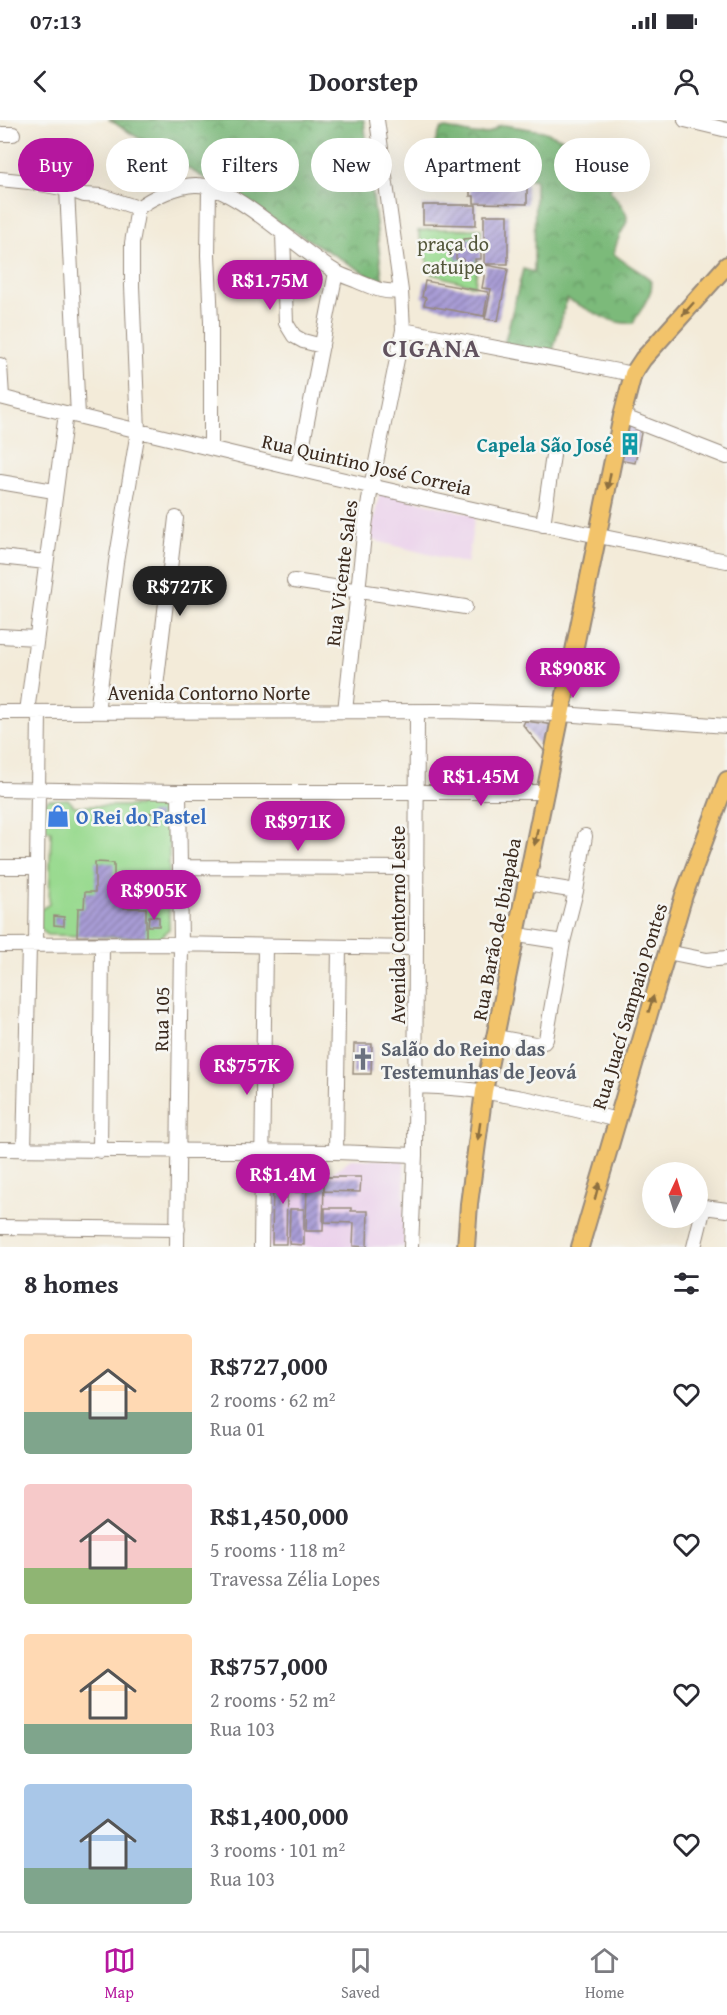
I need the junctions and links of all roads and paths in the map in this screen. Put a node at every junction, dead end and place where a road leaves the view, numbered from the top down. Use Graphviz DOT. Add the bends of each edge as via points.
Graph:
graph roads {
  1 [pos="377,120"];
  2 [pos="685,120"];
  3 [pos="727,130"];
  4 [pos="0,179"];
  5 [pos="18,181"];
  6 [pos="201,185"];
  7 [pos="67,192"];
  8 [pos="76,192"];
  9 [pos="209,192"];
  10 [pos="219,192"];
  11 [pos="136,212"];
  12 [pos="283,234"];
  13 [pos="727,266"];
  14 [pos="336,272"];
  15 [pos="400,291"];
  16 [pos="403,330"];
  17 [pos="322,346"];
  18 [pos="0,365"];
  19 [pos="633,374"];
  20 [pos="1,397"];
  21 [pos="72,414"];
  22 [pos="622,416"];
  23 [pos="138,431"];
  24 [pos="211,448"];
  25 [pos="553,455"];
  26 [pos="727,457"];
  27 [pos="298,468"];
  28 [pos="0,482"];
  29 [pos="371,487"];
  30 [pos="54,491"];
  31 [pos="177,518"];
  32 [pos="543,525"];
  33 [pos="598,537"];
  34 [pos="0,557"];
  35 [pos="727,561"];
  36 [pos="46,562"];
  37 [pos="294,581"];
  38 [pos="359,590"];
  39 [pos="465,607"];
  40 [pos="0,636"];
  41 [pos="36,638"];
  42 [pos="345,711"];
  43 [pos="0,712"];
  44 [pos="97,712"];
  45 [pos="153,712"];
  46 [pos="417,712"];
  47 [pos="33,713"];
  48 [pos="561,714"];
  49 [pos="727,726"];
  50 [pos="727,780"];
  51 [pos="0,789"];
  52 [pos="37,789"];
  53 [pos="417,791"];
  54 [pos="180,792"];
  55 [pos="545,792"];
  56 [pos="585,836"];
  57 [pos="0,867"];
  58 [pos="37,867"];
  59 [pos="180,867"];
  60 [pos="417,868"];
  61 [pos="527,883"];
  62 [pos="576,891"];
  63 [pos="518,935"];
  64 [pos="563,942"];
  65 [pos="0,945"];
  66 [pos="33,945"];
  67 [pos="181,945"];
  68 [pos="102,946"];
  69 [pos="265,946"];
  70 [pos="339,947"];
  71 [pos="416,948"];
  72 [pos="667,952"];
  73 [pos="727,958"];
  74 [pos="496,1037"];
  75 [pos="415,1086"];
  76 [pos="484,1092"];
  77 [pos="617,1120"];
  78 [pos="0,1149"];
  79 [pos="24,1150"];
  80 [pos="100,1151"];
  81 [pos="179,1152"];
  82 [pos="262,1152"];
  83 [pos="336,1152"];
  84 [pos="416,1155"];
  85 [pos="727,1210"];
  86 [pos="0,1227"];
  87 [pos="178,1229"];
  88 [pos="177,1247"];
  89 [pos="261,1247"];
  90 [pos="411,1247"];
  91 [pos="466,1247"];
  92 [pos="580,1247"];
  93 [pos="694,1247"];
  1 -- 15 [label="street, Rua Vicente Sales"];
  2 -- 3 [label="street"];
  4 -- 5 [label="street"];
  6 -- 11 [label="street" via="186,186 150,199"];
  7 -- 21 [label="street"];
  8 -- 11 [label="street" via="102,196"];
  9 -- 24 [label="street"];
  10 -- 12 [label="street" via="235,198"];
  11 -- 23 [label="street" via="132,286"];
  12 -- 14 [label="street"];
  12 -- 17 [label="street" via="286,323 294,336"];
  13 -- 19 [label="main road, Rua Barão de Ibiapaba, one-way"];
  14 -- 15 [label="street" via="386,293"];
  14 -- 17 [label="street"];
  15 -- 16 [label="street, Rua Vicente Sales"];
  16 -- 19 [label="street"];
  16 -- 29 [label="street, Rua Vicente Sales"];
  17 -- 27 [label="street"];
  18 -- 20 [label="street"];
  19 -- 22 [label="main road, Rua Barão de Ibiapaba"];
  20 -- 21 [label="street, Rua Quintino José Correia"];
  21 -- 23 [label="street, Rua Quintino José Correia"];
  21 -- 30 [label="street"];
  22 -- 26 [label="street"];
  22 -- 33 [label="main road, Rua Barão de Ibiapaba, one-way"];
  23 -- 24 [label="street, Rua Quintino José Correia"];
  23 -- 44 [label="street" via="116,561"];
  24 -- 27 [label="street, Rua Quintino José Correia"];
  25 -- 32 [label="street"];
  27 -- 29 [label="street, Rua Quintino José Correia"];
  28 -- 30 [label="street"];
  29 -- 32 [label="street, Rua Quintino José Correia"];
  29 -- 38 [label="street, Rua Vicente Sales"];
  30 -- 36 [label="street"];
  31 -- 45 [label="street"];
  32 -- 33 [label="street, Rua Quintino José Correia"];
  33 -- 35 [label="street, Rua Quintino José Correia"];
  33 -- 48 [label="main road, Rua Barão de Ibiapaba"];
  34 -- 36 [label="street"];
  36 -- 41 [label="street"];
  37 -- 38 [label="street"];
  38 -- 39 [label="street"];
  38 -- 42 [label="street, Rua Vicente Sales"];
  40 -- 41 [label="street"];
  41 -- 47 [label="street"];
  42 -- 45 [label="street, Avenida Contorno Norte"];
  42 -- 46 [label="street, Avenida Contorno Norte"];
  43 -- 47 [label="street, Avenida Contorno Norte"];
  44 -- 45 [label="street, Avenida Contorno Norte"];
  44 -- 47 [label="street, Avenida Contorno Norte"];
  46 -- 48 [label="street, Avenida Contorno Norte"];
  46 -- 53 [label="street, Avenida Contorno Leste"];
  47 -- 52 [label="street"];
  48 -- 49 [label="street, Avenida Contorno Norte"];
  48 -- 55 [label="main road, Rua Barão de Ibiapaba"];
  50 -- 72 [label="main road, Rua Juací Sampaio Pontes"];
  51 -- 52 [label="street"];
  52 -- 54 [label="street"];
  52 -- 58 [label="street"];
  53 -- 54 [label="street"];
  53 -- 55 [label="street"];
  53 -- 60 [label="street, Avenida Contorno Leste"];
  54 -- 59 [label="street, Rua 105"];
  55 -- 61 [label="main road, Rua Barão de Ibiapaba, one-way"];
  56 -- 62 [label="street"];
  57 -- 58 [label="street"];
  58 -- 66 [label="street"];
  59 -- 60 [label="street"];
  59 -- 67 [label="street, Rua 105"];
  60 -- 71 [label="street, Avenida Contorno Leste"];
  61 -- 62 [label="street"];
  61 -- 63 [label="main road, Rua Barão de Ibiapaba"];
  62 -- 64 [label="street"];
  63 -- 64 [label="street"];
  63 -- 74 [label="main road, Rua Barão de Ibiapaba"];
  64 -- 74 [label="street" via="544,1042"];
  65 -- 66 [label="street"];
  66 -- 68 [label="street"];
  66 -- 79 [label="street"];
  67 -- 68 [label="street"];
  67 -- 69 [label="street"];
  67 -- 81 [label="street, Rua 105"];
  68 -- 80 [label="street"];
  69 -- 70 [label="street"];
  69 -- 82 [label="street"];
  70 -- 71 [label="street"];
  70 -- 83 [label="street"];
  71 -- 75 [label="street, Avenida Contorno Leste"];
  72 -- 73 [label="street" via="707,960"];
  77 -- 72 [label="main road, Rua Juací Sampaio Pontes, one-way"];
  74 -- 76 [label="main road, Rua Barão de Ibiapaba"];
  75 -- 76 [label="street"];
  75 -- 84 [label="street, Avenida Contorno Leste"];
  76 -- 77 [label="street"];
  76 -- 91 [label="main road, Rua Barão de Ibiapaba, one-way"];
  92 -- 77 [label="main road, Rua Juací Sampaio Pontes, one-way"];
  78 -- 79 [label="street"];
  79 -- 80 [label="street"];
  80 -- 81 [label="street"];
  81 -- 82 [label="street"];
  81 -- 87 [label="street, Rua 105"];
  82 -- 83 [label="street"];
  82 -- 89 [label="street"];
  83 -- 84 [label="street"];
  84 -- 90 [label="street, Avenida Contorno Leste"];
  85 -- 93 [label="street" via="704,1207"];
  86 -- 87 [label="street"];
  87 -- 88 [label="street, Rua 105"];
}
